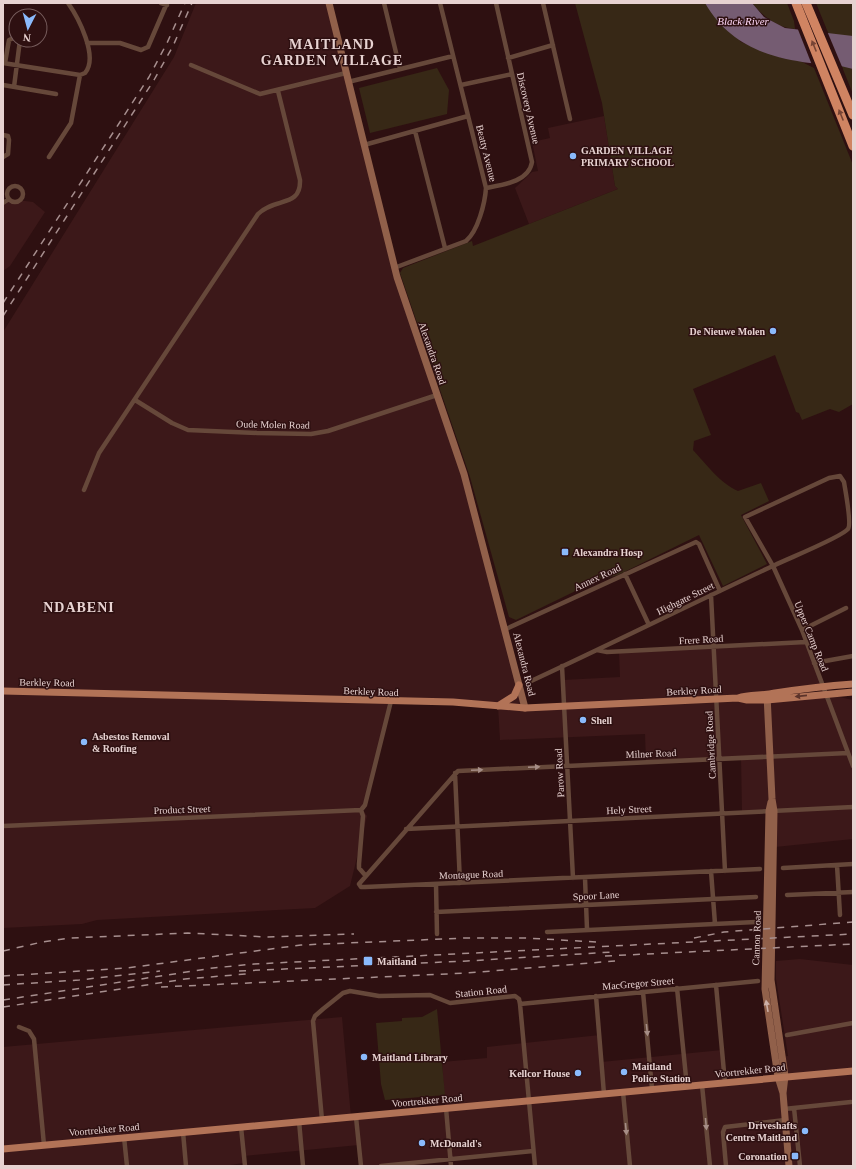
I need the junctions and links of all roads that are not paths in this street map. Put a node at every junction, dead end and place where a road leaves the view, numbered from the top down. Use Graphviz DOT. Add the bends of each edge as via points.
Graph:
graph roads {
  1 [pos="68,3"];
  2 [pos="161,3"];
  3 [pos="329,3"];
  4 [pos="384,3"];
  5 [pos="440,3"];
  6 [pos="496,3"];
  7 [pos="543,3"];
  8 [pos="796,3"];
  9 [pos="806,3"];
  10 [pos="167,4"];
  11 [pos="87,43"];
  12 [pos="8,45"];
  13 [pos="552,45"];
  14 [pos="19,48"];
  15 [pos="452,56"];
  16 [pos="508,58"];
  17 [pos="4,63"];
  18 [pos="18,65"];
  19 [pos="191,65"];
  20 [pos="400,68"];
  21 [pos="346,74"];
  22 [pos="512,74"];
  23 [pos="80,75"];
  24 [pos="348,82"];
  25 [pos="3,85"];
  26 [pos="461,86"];
  27 [pos="14,87"];
  28 [pos="278,91"];
  29 [pos="56,94"];
  30 [pos="853,115"];
  31 [pos="468,116"];
  32 [pos="570,119"];
  33 [pos="415,131"];
  34 [pos="3,135"];
  35 [pos="364,145"];
  36 [pos="853,146"];
  37 [pos="3,157"];
  38 [pos="49,157"];
  39 [pos="486,188"];
  40 [pos="9,199"];
  41 [pos="3,203"];
  42 [pos="445,248"];
  43 [pos="394,268"];
  44 [pos="437,395"];
  45 [pos="135,400"];
  46 [pos="84,490"];
  47 [pos="848,529"];
  48 [pos="773,566"];
  49 [pos="625,574"];
  50 [pos="720,591"];
  51 [pos="712,595"];
  52 [pos="846,608"];
  53 [pos="649,625"];
  54 [pos="506,629"];
  55 [pos="802,630"];
  56 [pos="806,642"];
  57 [pos="714,648"];
  58 [pos="597,650"];
  59 [pos="853,656"];
  60 [pos="814,663"];
  61 [pos="562,666"];
  62 [pos="529,682"];
  63 [pos="853,684"];
  64 [pos="519,685"];
  65 [pos="823,686"];
  66 [pos="3,691"];
  67 [pos="853,692"];
  68 [pos="826,694"];
  69 [pos="767,697"];
  70 [pos="716,699"];
  71 [pos="391,701"];
  72 [pos="498,706"];
  73 [pos="564,707"];
  74 [pos="525,708"];
  75 [pos="848,753"];
  76 [pos="770,756"];
  77 [pos="719,759"];
  78 [pos="567,765"];
  79 [pos="853,766"];
  80 [pos="455,773"];
  81 [pos="853,807"];
  82 [pos="362,809"];
  83 [pos="772,811"];
  84 [pos="722,813"];
  85 [pos="570,821"];
  86 [pos="3,826"];
  87 [pos="458,826"];
  88 [pos="406,829"];
  89 [pos="853,864"];
  90 [pos="837,865"];
  91 [pos="783,868"];
  92 [pos="760,869"];
  93 [pos="711,871"];
  94 [pos="725,871"];
  95 [pos="365,875"];
  96 [pos="573,878"];
  97 [pos="585,878"];
  98 [pos="460,883"];
  99 [pos="436,884"];
  100 [pos="853,892"];
  101 [pos="839,893"];
  102 [pos="787,896"];
  103 [pos="756,897"];
  104 [pos="712,898"];
  105 [pos="586,905"];
  106 [pos="436,912"];
  107 [pos="840,915"];
  108 [pos="756,922"];
  109 [pos="715,924"];
  110 [pos="587,929"];
  111 [pos="547,932"];
  112 [pos="437,934"];
  113 [pos="758,981"];
  114 [pos="716,985"];
  115 [pos="677,988"];
  116 [pos="643,992"];
  117 [pos="596,996"];
  118 [pos="520,1004"];
  119 [pos="853,1024"];
  120 [pos="19,1027"];
  121 [pos="787,1035"];
  122 [pos="853,1071"];
  123 [pos="781,1077"];
  124 [pos="725,1083"];
  125 [pos="702,1085"];
  126 [pos="686,1087"];
  127 [pos="652,1089"];
  128 [pos="623,1092"];
  129 [pos="604,1094"];
  130 [pos="529,1100"];
  131 [pos="851,1102"];
  132 [pos="446,1108"];
  133 [pos="794,1108"];
  134 [pos="784,1109"];
  135 [pos="356,1117"];
  136 [pos="322,1120"];
  137 [pos="785,1120"];
  138 [pos="299,1121"];
  139 [pos="241,1127"];
  140 [pos="183,1132"];
  141 [pos="124,1138"];
  142 [pos="44,1145"];
  143 [pos="3,1149"];
  144 [pos="533,1151"];
  145 [pos="450,1159"];
  146 [pos="127,1166"];
  147 [pos="186,1166"];
  148 [pos="244,1166"];
  149 [pos="303,1166"];
  150 [pos="361,1166"];
  151 [pos="380,1166"];
  152 [pos="451,1166"];
  153 [pos="535,1166"];
  154 [pos="630,1166"];
  155 [pos="710,1166"];
  156 [pos="726,1166"];
  157 [pos="789,1166"];
  158 [pos="800,1166"];
  1 -- 11 [label="street" via="80,23"];
  2 -- 10 [label="street"];
  3 -- 21 [label="street, Alexandra Road"];
  4 -- 20 [label="street"];
  5 -- 15 [label="street, Beatty Avenue"];
  6 -- 16 [label="street, Discovery Avenue"];
  7 -- 13 [label="street"];
  36 -- 8 [label="highway, one-way"];
  9 -- 30 [label="highway"];
  10 -- 11 [label="street" via="145,49 120,43"];
  11 -- 23 [label="street" via="89,64 87,71"];
  12 -- 17 [label="street"];
  13 -- 16 [label="street"];
  13 -- 32 [label="street"];
  14 -- 18 [label="street"];
  15 -- 20 [label="street"];
  15 -- 26 [label="street, Beatty Avenue"];
  16 -- 22 [label="street, Discovery Avenue"];
  17 -- 18 [label="street"];
  18 -- 23 [label="street"];
  18 -- 27 [label="street"];
  19 -- 28 [label="street" via="254,93"];
  20 -- 24 [label="street"];
  21 -- 24 [label="street, Alexandra Road"];
  21 -- 28 [label="street"];
  22 -- 26 [label="street"];
  22 -- 39 [label="street, Discovery Avenue" via="531,166 514,182"];
  23 -- 38 [label="street" via="71,123"];
  24 -- 35 [label="street, Alexandra Road"];
  25 -- 27 [label="street"];
  26 -- 31 [label="street, Beatty Avenue"];
  27 -- 29 [label="street"];
  28 -- 45 [label="street" via="300,180 300,191 290,200 273,204 258,214"];
  31 -- 33 [label="street"];
  31 -- 39 [label="street, Beatty Avenue"];
  33 -- 35 [label="street"];
  33 -- 42 [label="street"];
  34 -- 37 [label="street" via="8,136 10,140 8,154"];
  35 -- 43 [label="street, Alexandra Road"];
  39 -- 42 [label="street, Beatty Avenue" via="484,204 470,238"];
  40 -- 41 [label="street"];
  42 -- 43 [label="street, Beatty Avenue"];
  43 -- 44 [label="street, Alexandra Road"];
  44 -- 45 [label="street, Oude Molen Road" via="312,434 188,430 172,424"];
  44 -- 54 [label="street, Alexandra Road" via="464,474"];
  45 -- 46 [label="street" via="100,453"];
  47 -- 48 [label="street, Highgate Street"];
  47 -- 48 [label="street, Upper Camp Road" via="850,524 844,482 840,476 745,517"];
  48 -- 50 [label="street, Highgate Street"];
  48 -- 55 [label="street, Upper Camp Road"];
  49 -- 50 [label="street, Annex Road" via="696,542"];
  49 -- 53 [label="street"];
  49 -- 54 [label="street, Annex Road"];
  50 -- 51 [label="street, Highgate Street"];
  51 -- 53 [label="street, Highgate Street"];
  51 -- 57 [label="street, Cambridge Road"];
  52 -- 55 [label="street"];
  53 -- 58 [label="street, Highgate Street"];
  54 -- 64 [label="street, Alexandra Road"];
  55 -- 56 [label="street, Upper Camp Road"];
  56 -- 57 [label="street, Frere Road"];
  56 -- 60 [label="street, Upper Camp Road"];
  57 -- 58 [label="street, Frere Road" via="607,652"];
  57 -- 70 [label="street, Cambridge Road"];
  58 -- 61 [label="street, Highgate Street"];
  59 -- 60 [label="street"];
  60 -- 65 [label="street, Upper Camp Road"];
  61 -- 62 [label="street, Highgate Street"];
  61 -- 73 [label="street, Parow Road"];
  63 -- 65 [label="main road, Berkley Road"];
  64 -- 72 [label="main road" via="514,696"];
  64 -- 74 [label="street, Alexandra Road"];
  65 -- 68 [label="street, Upper Camp Road"];
  65 -- 69 [label="main road, Berkley Road"];
  66 -- 71 [label="main road, Berkley Road"];
  67 -- 68 [label="main road, Berkley Road"];
  68 -- 69 [label="main road, Berkley Road, one-way"];
  68 -- 75 [label="street, Upper Camp Road"];
  69 -- 70 [label="main road, Berkley Road" via="746,695"];
  69 -- 76 [label="street, Cannon Road"];
  70 -- 73 [label="main road, Berkley Road"];
  70 -- 77 [label="street, Cambridge Road"];
  71 -- 72 [label="main road, Berkley Road"];
  71 -- 82 [label="street"];
  72 -- 74 [label="main road, Berkley Road"];
  73 -- 74 [label="main road, Berkley Road"];
  73 -- 78 [label="street, Parow Road"];
  75 -- 76 [label="street, Milner Road"];
  75 -- 79 [label="street, Upper Camp Road"];
  76 -- 77 [label="street, Milner Road"];
  76 -- 83 [label="street, Cannon Road"];
  77 -- 78 [label="street, Milner Road"];
  77 -- 84 [label="street, Cambridge Road"];
  80 -- 78 [label="street, Milner Road, one-way"];
  78 -- 85 [label="street, Parow Road"];
  80 -- 87 [label="street"];
  80 -- 88 [label="street"];
  81 -- 83 [label="street, Hely Street"];
  82 -- 86 [label="street, Product Street"];
  82 -- 95 [label="street" via="358,864"];
  83 -- 84 [label="street, Hely Street"];
  83 -- 123 [label="street, Cannon Road" via="771,980"];
  84 -- 85 [label="street, Hely Street"];
  84 -- 94 [label="street, Cambridge Road"];
  85 -- 87 [label="street, Hely Street"];
  85 -- 96 [label="street, Parow Road"];
  87 -- 88 [label="street, Hely Street"];
  87 -- 98 [label="street"];
  88 -- 95 [label="street"];
  89 -- 90 [label="street"];
  90 -- 91 [label="street"];
  90 -- 101 [label="street"];
  92 -- 94 [label="street, Montague Road"];
  93 -- 94 [label="street, Montague Road"];
  93 -- 97 [label="street, Montague Road"];
  93 -- 104 [label="street"];
  95 -- 99 [label="street, Montague Road" via="359,884 361,887"];
  96 -- 97 [label="street, Montague Road"];
  96 -- 98 [label="street, Montague Road"];
  97 -- 105 [label="street"];
  98 -- 99 [label="street, Montague Road"];
  99 -- 106 [label="street"];
  100 -- 101 [label="street"];
  101 -- 102 [label="street"];
  101 -- 107 [label="street"];
  103 -- 104 [label="street, Spoor Lane"];
  104 -- 105 [label="street, Spoor Lane"];
  104 -- 109 [label="street"];
  105 -- 106 [label="street, Spoor Lane"];
  105 -- 110 [label="street"];
  106 -- 112 [label="street"];
  108 -- 109 [label="street"];
  109 -- 110 [label="street"];
  110 -- 111 [label="street"];
  113 -- 114 [label="street, MacGregor Street"];
  114 -- 115 [label="street, MacGregor Street"];
  114 -- 124 [label="street"];
  115 -- 116 [label="street, MacGregor Street"];
  115 -- 126 [label="street"];
  116 -- 117 [label="street, MacGregor Street"];
  116 -- 127 [label="street, one-way"];
  117 -- 118 [label="street, MacGregor Street"];
  117 -- 129 [label="street"];
  118 -- 130 [label="street"];
  118 -- 136 [label="street, Station Road" via="515,996 450,1002 430,995 379,996 353,990 343,993 314,1019"];
  119 -- 121 [label="street"];
  120 -- 142 [label="street" via="29,1031 34,1039"];
  122 -- 123 [label="main road, Voortrekker Road"];
  123 -- 124 [label="main road, Voortrekker Road"];
  123 -- 134 [label="street, Cannon Road"];
  124 -- 125 [label="main road, Voortrekker Road"];
  125 -- 126 [label="main road, Voortrekker Road"];
  125 -- 155 [label="street, one-way"];
  126 -- 127 [label="main road, Voortrekker Road"];
  127 -- 128 [label="main road, Voortrekker Road"];
  128 -- 129 [label="main road, Voortrekker Road"];
  128 -- 154 [label="street, one-way"];
  129 -- 130 [label="main road, Voortrekker Road"];
  130 -- 132 [label="main road, Voortrekker Road"];
  130 -- 144 [label="street"];
  131 -- 133 [label="street"];
  132 -- 135 [label="main road, Voortrekker Road"];
  132 -- 145 [label="street"];
  133 -- 134 [label="street"];
  133 -- 158 [label="street"];
  134 -- 137 [label="street, Cannon Road"];
  135 -- 136 [label="main road, Voortrekker Road"];
  135 -- 150 [label="street"];
  136 -- 138 [label="main road, Voortrekker Road"];
  137 -- 156 [label="street" via="725,1126 723,1132"];
  137 -- 157 [label="street, Cannon Road"];
  138 -- 139 [label="main road, Voortrekker Road"];
  138 -- 149 [label="street"];
  139 -- 140 [label="main road, Voortrekker Road"];
  139 -- 148 [label="street"];
  140 -- 141 [label="main road, Voortrekker Road"];
  140 -- 147 [label="street"];
  141 -- 142 [label="main road, Voortrekker Road"];
  141 -- 146 [label="street"];
  142 -- 143 [label="main road, Voortrekker Road"];
  144 -- 145 [label="street"];
  144 -- 153 [label="street"];
  145 -- 151 [label="street"];
  145 -- 152 [label="street"];
}
